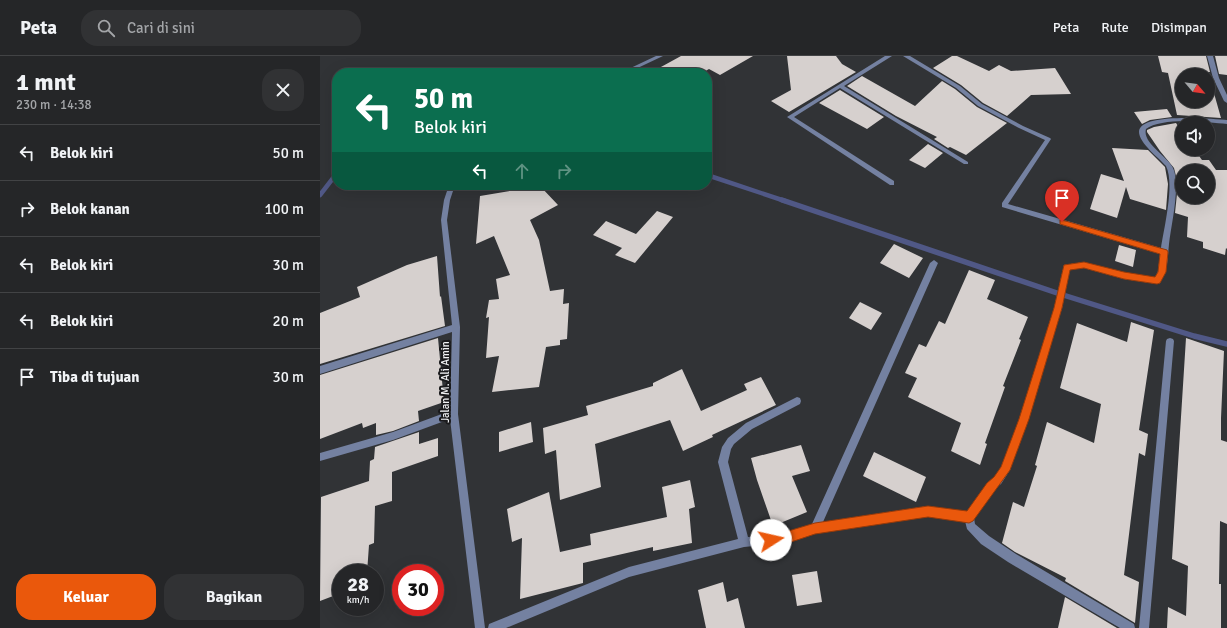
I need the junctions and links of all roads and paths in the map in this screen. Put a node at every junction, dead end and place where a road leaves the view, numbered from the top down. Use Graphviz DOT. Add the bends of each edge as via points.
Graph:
graph roads {
  1 [pos="660,56"];
  2 [pos="889,56"];
  3 [pos="906,56"];
  4 [pos="1210,56"];
  5 [pos="634,68"];
  6 [pos="840,86"];
  7 [pos="1227,101"];
  8 [pos="1227,122"];
  9 [pos="966,163"];
  10 [pos="892,183"];
  11 [pos="450,190"];
  12 [pos="1164,252"];
  13 [pos="934,263"];
  14 [pos="456,327"];
  15 [pos="1170,341"];
  16 [pos="320,370"];
  17 [pos="797,401"];
  18 [pos="454,414"];
  19 [pos="320,456"];
  20 [pos="969,517"];
  21 [pos="815,528"];
  22 [pos="744,542"];
  23 [pos="480,628"];
  24 [pos="493,628"];
  25 [pos="1130,628"];
  26 [pos="1144,628"];
  1 -- 5 [label="street"];
  2 -- 6 [label="street"];
  3 -- 12 [label="street" via="958,87 980,105 1048,139 1004,205"];
  4 -- 7 [label="street" via="1216,78"];
  6 -- 9 [label="street"];
  6 -- 10 [label="street" via="790,118"];
  8 -- 12 [label="street" via="1171,120 1145,126 1142,130 1142,137 1171,169 1173,182"];
  11 -- 14 [label="street, Jalan M. Ali Amin" via="444,220"];
  12 -- 20 [label="street" via="1162,272 1157,281 1124,276 1084,265 1067,267 1058,308 1024,419 1005,470"];
  13 -- 21 [label="street"];
  14 -- 16 [label="street"];
  14 -- 18 [label="street, Jalan M. Ali Amin"];
  15 -- 26 [label="street"];
  17 -- 22 [label="street" via="750,426 727,447 723,462"];
  18 -- 19 [label="street" via="393,436"];
  18 -- 23 [label="street, Jalan M. Ali Amin"];
  20 -- 21 [label="street" via="928,511"];
  20 -- 25 [label="street" via="970,526 990,544"];
  21 -- 22 [label="street" via="785,538"];
  22 -- 24 [label="street" via="629,572"];
}
